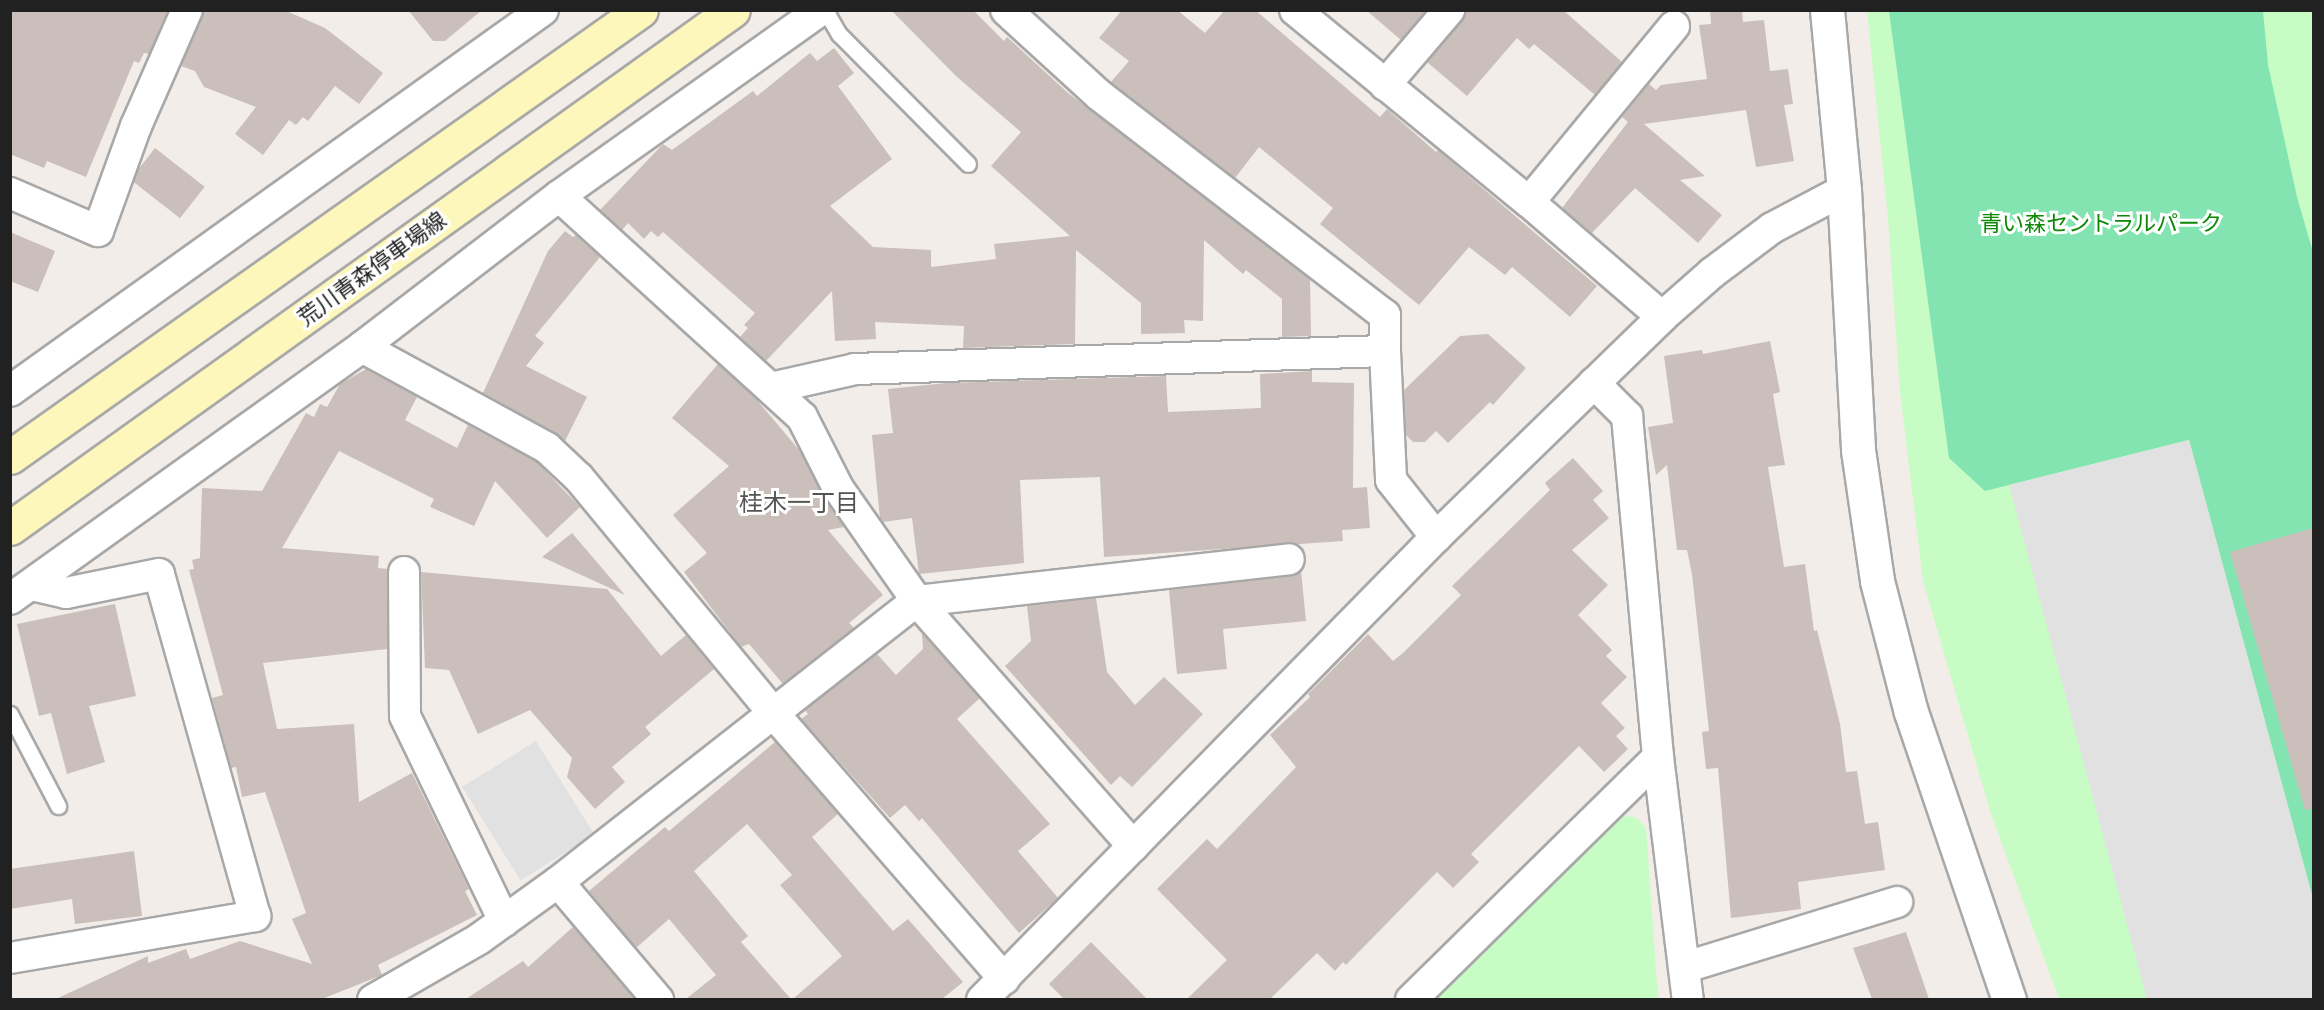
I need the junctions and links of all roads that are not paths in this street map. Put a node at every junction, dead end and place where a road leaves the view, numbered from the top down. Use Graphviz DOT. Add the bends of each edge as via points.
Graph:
graph roads {
  1 [pos="187,10"];
  2 [pos="543,10"];
  3 [pos="641,10"];
  4 [pos="733,10"];
  5 [pos="823,10"];
  6 [pos="1006,10"];
  7 [pos="1295,10"];
  8 [pos="1449,10"];
  9 [pos="1827,10"];
  10 [pos="1674,26"];
  11 [pos="1385,85"];
  12 [pos="968,164"];
  13 [pos="1844,190"];
  14 [pos="10,193"];
  15 [pos="559,196"];
  16 [pos="1529,202"];
  17 [pos="1662,317"];
  18 [pos="362,347"];
  19 [pos="1385,351"];
  20 [pos="1594,383"];
  21 [pos="771,388"];
  22 [pos="10,391"];
  23 [pos="10,457"];
  24 [pos="10,528"];
  25 [pos="1436,537"];
  26 [pos="1289,559"];
  27 [pos="404,572"];
  28 [pos="21,592"];
  29 [pos="917,602"];
  30 [pos="10,714"];
  31 [pos="774,714"];
  32 [pos="1658,757"];
  33 [pos="58,806"];
  34 [pos="1133,846"];
  35 [pos="558,882"];
  36 [pos="1898,902"];
  37 [pos="504,921"];
  38 [pos="10,958"];
  39 [pos="1686,967"];
  40 [pos="1004,980"];
  41 [pos="388,996"];
  42 [pos="658,999"];
  43 [pos="982,999"];
  44 [pos="1411,999"];
  45 [pos="1688,999"];
  46 [pos="2009,999"];
  1 -- 14 [label="street" via="136,126 98,231"];
  2 -- 22 [label="street"];
  3 -- 23 [label="main road"];
  4 -- 24 [label="main road, 荒川青森停車場線"];
  5 -- 12 [label="lane" via="839,34"];
  5 -- 15 [label="street"];
  6 -- 19 [label="street" via="1099,95 1385,315"];
  7 -- 11 [label="street"];
  8 -- 11 [label="street"];
  9 -- 13 [label="street"];
  10 -- 16 [label="street"];
  11 -- 16 [label="street"];
  13 -- 17 [label="street" via="1772,228"];
  13 -- 46 [label="street" via="1858,450 1877,580 1911,712"];
  15 -- 18 [label="street"];
  15 -- 21 [label="street"];
  16 -- 17 [label="street"];
  17 -- 20 [label="street"];
  18 -- 28 [label="street"];
  18 -- 31 [label="street" via="547,448 579,478"];
  19 -- 21 [label="street" via="855,369"];
  19 -- 25 [label="street" via="1391,480"];
  20 -- 25 [label="street"];
  20 -- 32 [label="street" via="1627,416"];
  21 -- 29 [label="street" via="802,417 838,488"];
  25 -- 34 [label="street"];
  26 -- 29 [label="street"];
  27 -- 37 [label="street" via="405,716"];
  28 -- 38 [label="street" via="66,593 159,574 255,916"];
  29 -- 31 [label="street"];
  29 -- 34 [label="street"];
  30 -- 33 [label="lane"];
  31 -- 35 [label="street"];
  31 -- 40 [label="street"];
  32 -- 39 [label="street"];
  32 -- 44 [label="street"];
  34 -- 40 [label="street"];
  35 -- 37 [label="street"];
  35 -- 42 [label="street"];
  36 -- 39 [label="street"];
  37 -- 41 [label="street"];
  39 -- 45 [label="street"];
  40 -- 43 [label="street"];
}
